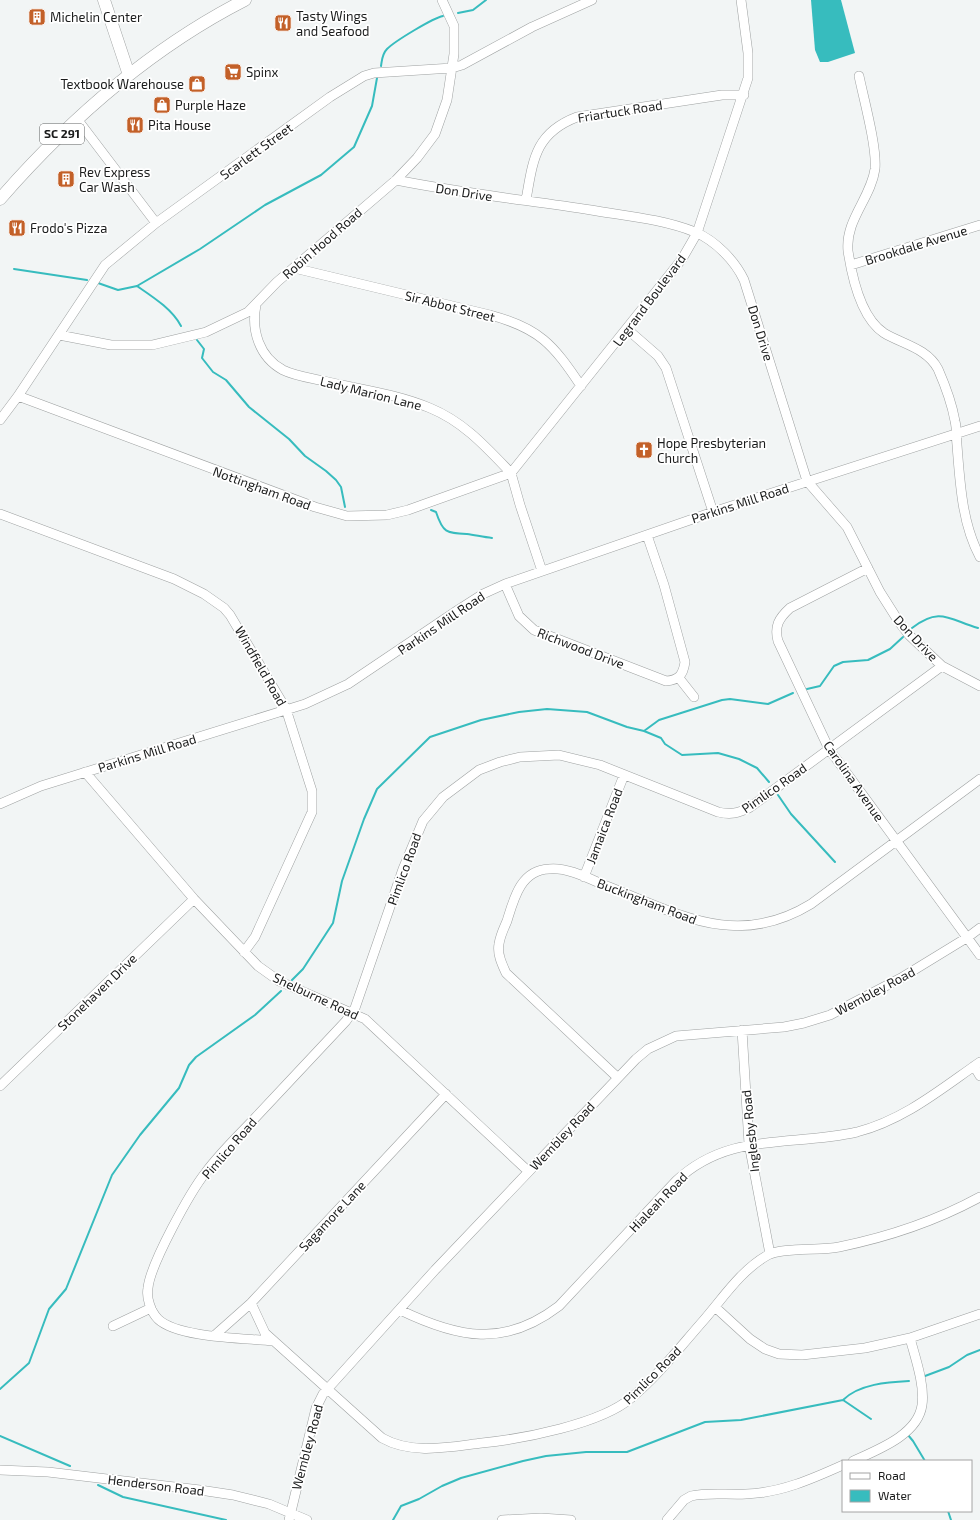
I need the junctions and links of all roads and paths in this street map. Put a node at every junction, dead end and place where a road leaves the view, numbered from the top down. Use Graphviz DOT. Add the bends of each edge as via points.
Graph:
graph roads {
  1 [pos="104,0"];
  2 [pos="246,0"];
  3 [pos="442,0"];
  4 [pos="592,0"];
  5 [pos="741,0"];
  6 [pos="452,68"];
  7 [pos="129,74"];
  8 [pos="859,76"];
  9 [pos="744,95"];
  10 [pos="77,119"];
  11 [pos="396,180"];
  12 [pos="0,199"];
  13 [pos="526,200"];
  14 [pos="156,223"];
  15 [pos="980,225"];
  16 [pos="696,233"];
  17 [pos="851,265"];
  18 [pos="294,268"];
  19 [pos="256,305"];
  20 [pos="627,330"];
  21 [pos="59,335"];
  22 [pos="581,386"];
  23 [pos="18,396"];
  24 [pos="0,420"];
  25 [pos="980,426"];
  26 [pos="956,434"];
  27 [pos="511,473"];
  28 [pos="808,482"];
  29 [pos="713,512"];
  30 [pos="0,514"];
  31 [pos="647,535"];
  32 [pos="980,558"];
  33 [pos="868,568"];
  34 [pos="542,571"];
  35 [pos="505,584"];
  36 [pos="942,666"];
  37 [pos="679,678"];
  38 [pos="980,686"];
  39 [pos="694,697"];
  40 [pos="286,709"];
  41 [pos="829,749"];
  42 [pos="85,772"];
  43 [pos="624,775"];
  44 [pos="980,779"];
  45 [pos="0,804"];
  46 [pos="897,841"];
  47 [pos="584,877"];
  48 [pos="194,899"];
  49 [pos="980,928"];
  50 [pos="968,937"];
  51 [pos="244,952"];
  52 [pos="980,955"];
  53 [pos="351,1013"];
  54 [pos="742,1030"];
  55 [pos="977,1064"];
  56 [pos="980,1076"];
  57 [pos="617,1077"];
  58 [pos="0,1086"];
  59 [pos="446,1094"];
  60 [pos="749,1144"];
  61 [pos="528,1171"];
  62 [pos="980,1197"];
  63 [pos="770,1254"];
  64 [pos="251,1303"];
  65 [pos="715,1307"];
  66 [pos="151,1308"];
  67 [pos="400,1310"];
  68 [pos="980,1314"];
  69 [pos="113,1326"];
  70 [pos="216,1335"];
  71 [pos="910,1338"];
  72 [pos="273,1341"];
  73 [pos="327,1389"];
  74 [pos="855,1460"];
  75 [pos="842,1466"];
  76 [pos="0,1470"];
  77 [pos="290,1517"];
  78 [pos="307,1520"];
  79 [pos="502,1520"];
  80 [pos="571,1520"];
  81 [pos="667,1520"];
  1 -- 7 [label="main road"];
  2 -- 7 [label="main road, SC 291" via="198,27"];
  3 -- 6 [label="street, Robin Hood Road" via="454,26"];
  4 -- 6 [label="street, Scarlett Street"];
  5 -- 9 [label="street, Legrand Boulevard" via="749,65"];
  6 -- 11 [label="street, Robin Hood Road" via="447,100 435,134"];
  6 -- 14 [label="street, Scarlett Street" via="374,73 360,78"];
  7 -- 10 [label="main road, SC 291"];
  8 -- 17 [label="street" via="875,168 850,231 848,251"];
  9 -- 13 [label="street, Friartuck Road" via="722,95 568,120 548,134 537,150"];
  9 -- 16 [label="street, Legrand Boulevard"];
  10 -- 12 [label="main road, SC 291"];
  10 -- 14 [label="street"];
  11 -- 13 [label="street, Don Drive" via="479,195"];
  11 -- 18 [label="street, Robin Hood Road"];
  13 -- 16 [label="street, Don Drive" via="646,219"];
  14 -- 21 [label="street, Scarlett Street" via="105,265"];
  15 -- 17 [label="street, Brookdale Avenue"];
  16 -- 20 [label="street, Legrand Boulevard" via="672,274"];
  16 -- 28 [label="street, Don Drive" via="728,257 739,269 744,280"];
  17 -- 26 [label="street" via="859,296 869,318 883,332 921,351 938,369 956,422"];
  18 -- 19 [label="street, Robin Hood Road"];
  18 -- 22 [label="street, Sir Abbot Street" via="520,324 550,344"];
  19 -- 21 [label="street, Robin Hood Road" via="242,316 206,332 162,344 111,345"];
  19 -- 27 [label="street, Lady Marion Lane" via="254,324 260,346 283,370 406,400 442,413 473,434"];
  20 -- 22 [label="street, Legrand Boulevard"];
  20 -- 29 [label="street" via="658,356 666,368"];
  21 -- 23 [label="street, Scarlett Street"];
  22 -- 27 [label="street, Legrand Boulevard"];
  23 -- 24 [label="street, Scarlett Street"];
  23 -- 27 [label="street, Nottingham Road" via="315,507 347,516 394,513"];
  25 -- 26 [label="street, Parkins Mill Road"];
  26 -- 28 [label="street, Parkins Mill Road"];
  26 -- 32 [label="street" via="965,511 970,534"];
  27 -- 34 [label="street"];
  28 -- 29 [label="street, Parkins Mill Road"];
  28 -- 33 [label="street, Don Drive" via="847,527"];
  29 -- 31 [label="street, Parkins Mill Road"];
  30 -- 40 [label="street, Windfield Road" via="174,579 214,600 230,615"];
  31 -- 34 [label="street, Parkins Mill Road"];
  31 -- 37 [label="street" via="680,637 685,662 684,672"];
  33 -- 36 [label="street, Don Drive" via="899,622 918,645"];
  33 -- 41 [label="street, Carolina Avenue" via="790,608 777,624 778,641"];
  34 -- 35 [label="street, Parkins Mill Road"];
  35 -- 37 [label="street, Richwood Drive" via="519,616 534,630 666,681"];
  35 -- 40 [label="street, Parkins Mill Road" via="483,594 348,684 305,704"];
  36 -- 38 [label="street, Don Drive"];
  36 -- 41 [label="street, Pimlico Road"];
  37 -- 39 [label="street"];
  40 -- 42 [label="street, Parkins Mill Road"];
  40 -- 51 [label="street, Windfield Road" via="312,791 312,812 255,937"];
  41 -- 43 [label="street, Pimlico Road" via="749,808 732,814 718,812"];
  41 -- 46 [label="street, Carolina Avenue"];
  42 -- 45 [label="street, Parkins Mill Road" via="41,786"];
  42 -- 48 [label="street, Shelburne Road"];
  43 -- 47 [label="street, Jamaica Road"];
  43 -- 53 [label="street, Pimlico Road" via="581,759 538,755 500,762 479,770 453,788 423,821 403,869 358,1002"];
  44 -- 46 [label="street, Buckingham Road"];
  46 -- 47 [label="street, Buckingham Road" via="796,913 762,925 747,927 720,926 693,919"];
  46 -- 50 [label="street, Carolina Avenue"];
  47 -- 57 [label="street, Buckingham Road" via="558,869 549,869 539,870 524,880 515,895 499,944 499,952 506,973 513,982"];
  48 -- 51 [label="street, Shelburne Road"];
  48 -- 58 [label="street, Stonehaven Drive"];
  49 -- 50 [label="street, Wembley Road"];
  50 -- 52 [label="street, Carolina Avenue"];
  50 -- 54 [label="street, Wembley Road" via="871,995 830,1015 790,1026"];
  51 -- 53 [label="street, Shelburne Road" via="266,973 279,981"];
  53 -- 59 [label="street, Shelburne Road" via="365,1019"];
  53 -- 66 [label="street, Pimlico Road" via="202,1177 153,1270 147,1293"];
  54 -- 57 [label="street, Wembley Road" via="676,1036 642,1054"];
  54 -- 60 [label="street, Inglesby Road"];
  55 -- 56 [label="street"];
  55 -- 60 [label="street, Hialeah Road" via="904,1114 868,1128 820,1138"];
  57 -- 61 [label="street, Wembley Road"];
  59 -- 61 [label="street, Shelburne Road"];
  59 -- 64 [label="street, Sagamore Lane"];
  60 -- 63 [label="street, Inglesby Road"];
  60 -- 67 [label="street, Hialeah Road" via="707,1158 686,1171 559,1306 532,1323 504,1333 467,1334 443,1329"];
  61 -- 67 [label="street, Wembley Road"];
  62 -- 63 [label="street" via="944,1216 888,1235 838,1247"];
  63 -- 65 [label="street, Pimlico Road" via="739,1278"];
  64 -- 70 [label="street, Sagamore Lane"];
  64 -- 72 [label="street, Pimlico Road" via="261,1327"];
  65 -- 71 [label="street" via="758,1344 779,1354 822,1354"];
  65 -- 73 [label="street, Pimlico Road" via="643,1388 627,1402 602,1415 526,1436 447,1448 401,1446 382,1438"];
  66 -- 69 [label="street"];
  66 -- 70 [label="street" via="157,1318 167,1326"];
  67 -- 73 [label="street, Wembley Road"];
  68 -- 71 [label="street"];
  70 -- 72 [label="street"];
  71 -- 74 [label="street" via="923,1403 918,1419 895,1439"];
  72 -- 73 [label="street, Pimlico Road"];
  73 -- 77 [label="street, Wembley Road" via="316,1408"];
  75 -- 81 [label="street" via="805,1482 770,1491 690,1496"];
  76 -- 77 [label="street, Henderson Road" via="48,1472 233,1495 269,1504"];
  77 -- 78 [label="street, Henderson Road"];
  79 -- 80 [label="street"];
}
